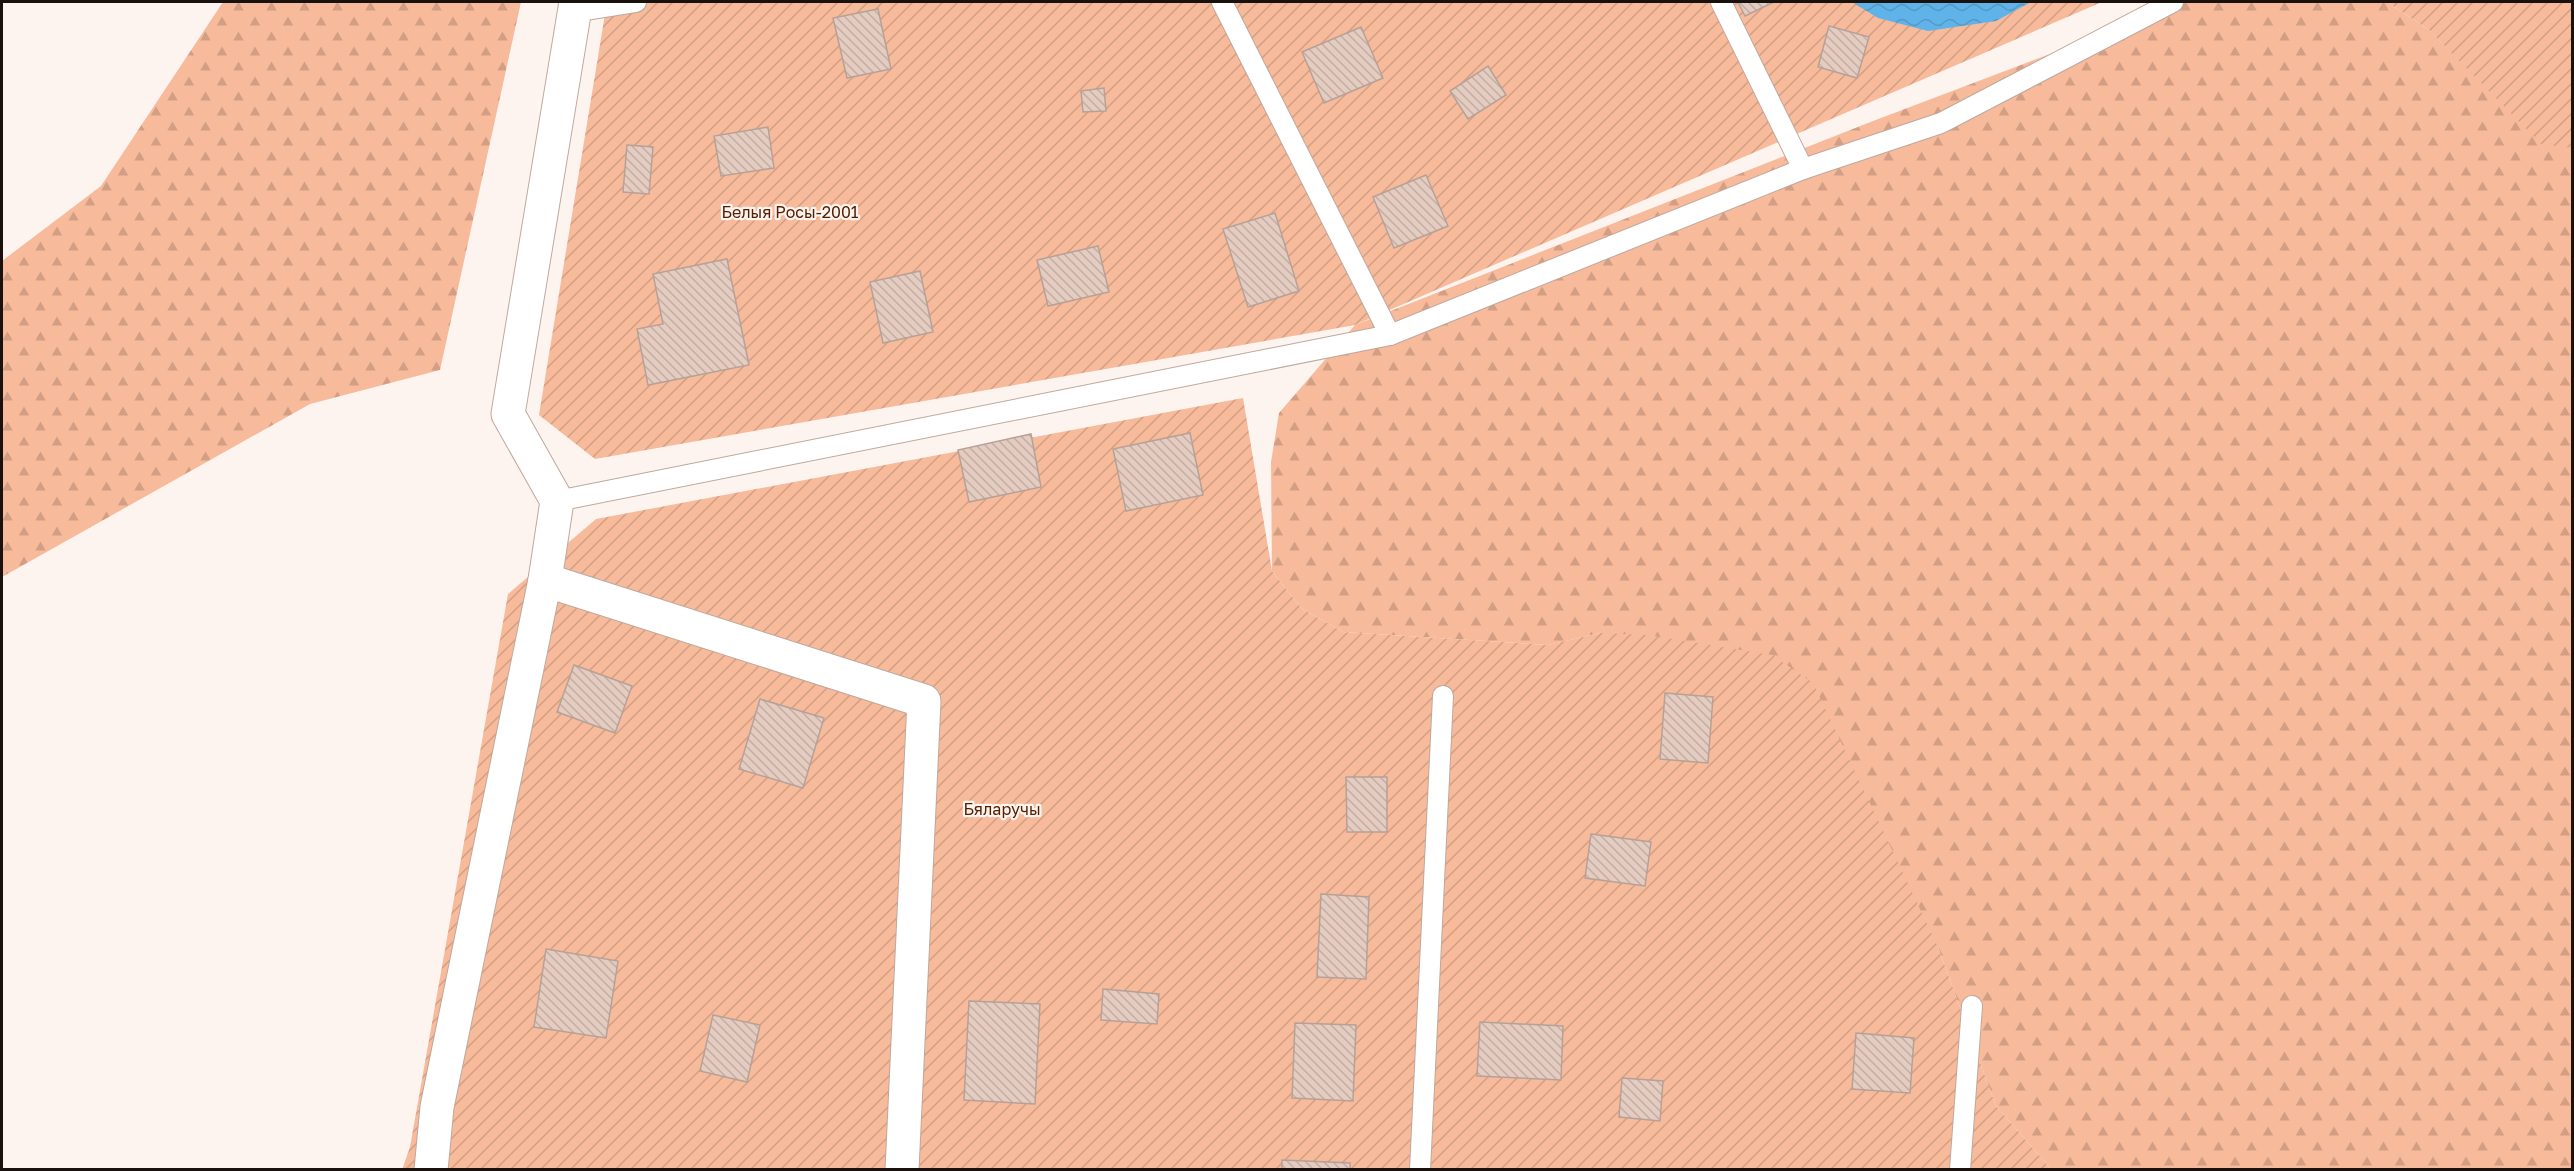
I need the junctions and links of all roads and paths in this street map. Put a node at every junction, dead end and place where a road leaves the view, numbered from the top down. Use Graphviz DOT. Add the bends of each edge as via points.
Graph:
graph roads {
  1 [pos="636,2"];
  2 [pos="1222,2"];
  3 [pos="1721,2"];
  4 [pos="2173,2"];
  5 [pos="575,7"];
  6 [pos="1803,169"];
  7 [pos="1390,335"];
  8 [pos="556,501"];
  9 [pos="545,580"];
  10 [pos="1443,696"];
  11 [pos="1972,1006"];
  12 [pos="431,1170"];
  13 [pos="902,1170"];
  14 [pos="1420,1170"];
  15 [pos="1960,1170"];
  1 -- 5 [label="lane"];
  2 -- 7 [label="lane"];
  3 -- 6 [label="lane"];
  4 -- 6 [label="lane" via="1941,123"];
  5 -- 8 [label="street" via="508,414"];
  6 -- 7 [label="lane"];
  7 -- 8 [label="lane"];
  8 -- 9 [label="street"];
  9 -- 12 [label="street" via="437,1107"];
  9 -- 13 [label="street" via="924,700"];
  10 -- 14 [label="lane"];
  11 -- 15 [label="lane"];
}
